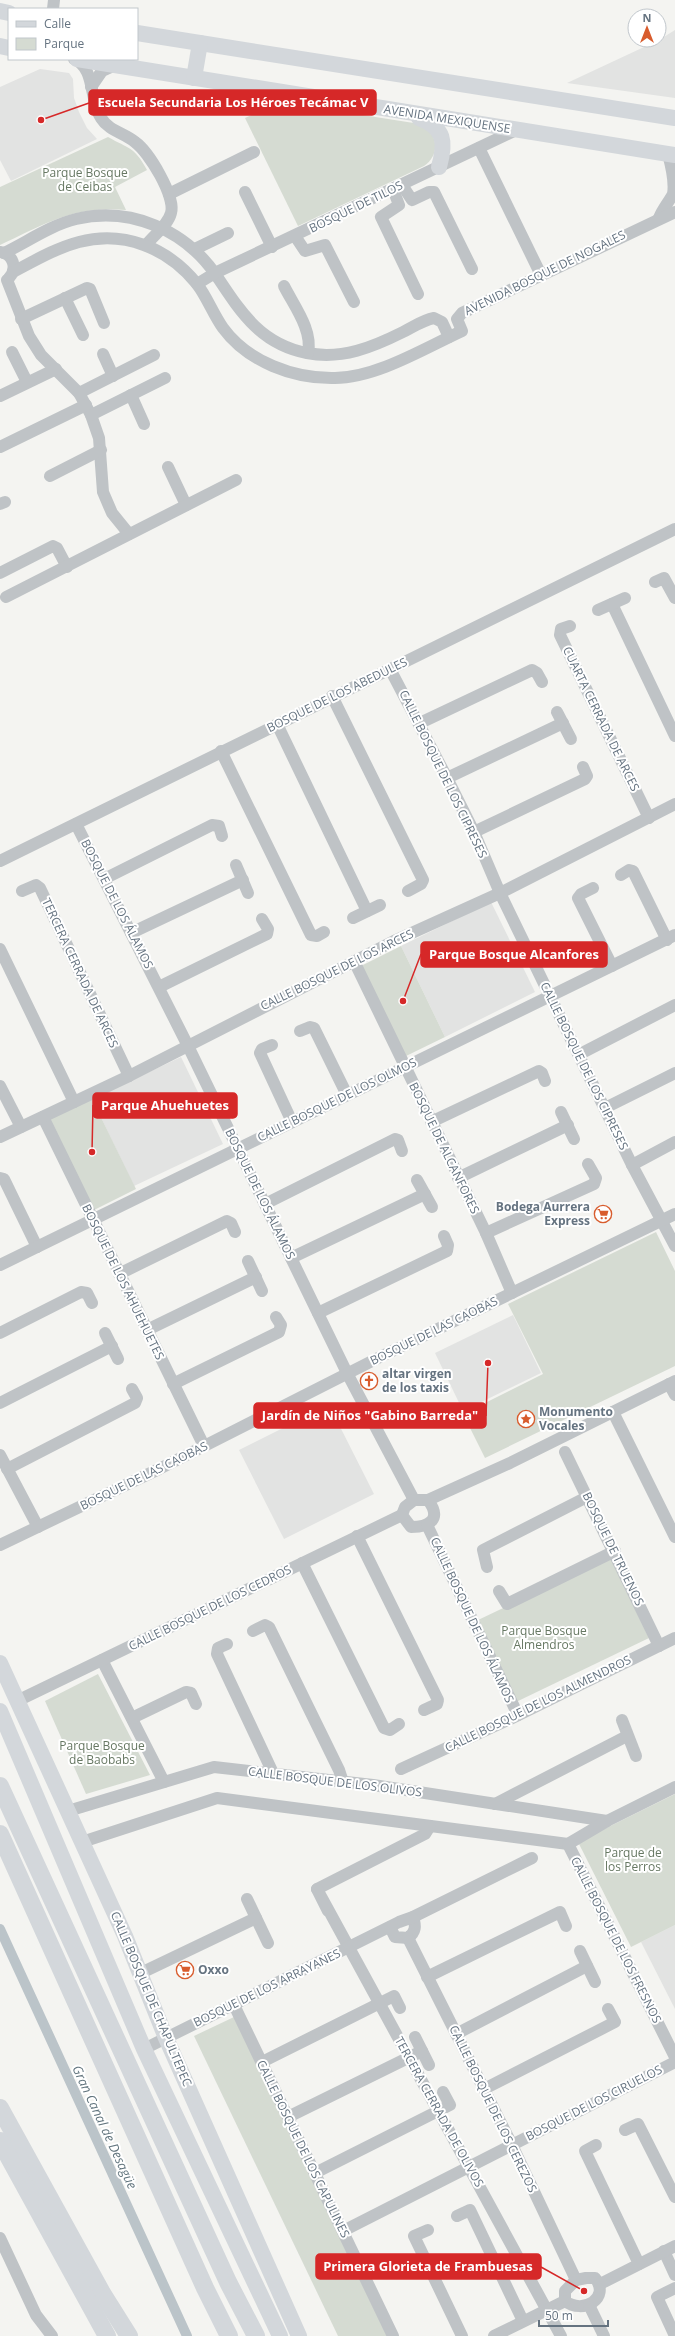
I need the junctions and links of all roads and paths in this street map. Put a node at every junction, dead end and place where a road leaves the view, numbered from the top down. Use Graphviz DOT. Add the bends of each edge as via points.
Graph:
graph roads {
  1 [pos="138,33"];
  2 [pos="200,43"];
  3 [pos="76,60"];
  4 [pos="83,60"];
  5 [pos="115,65"];
  6 [pos="194,78"];
  7 [pos="91,87"];
  8 [pos="397,110"];
  9 [pos="675,118"];
  10 [pos="516,130"];
  11 [pos="479,148"];
  12 [pos="254,152"];
  13 [pos="672,154"];
  14 [pos="439,167"];
  15 [pos="398,187"];
  16 [pos="245,192"];
  17 [pos="169,194"];
  18 [pos="675,212"];
  19 [pos="659,218"];
  20 [pos="161,228"];
  21 [pos="228,233"];
  22 [pos="295,236"];
  23 [pos="146,244"];
  24 [pos="272,247"];
  25 [pos="195,249"];
  26 [pos="2,252"];
  27 [pos="472,269"];
  28 [pos="215,274"];
  29 [pos="541,275"];
  30 [pos="7,278"];
  31 [pos="197,284"];
  32 [pos="284,286"];
  33 [pos="418,294"];
  34 [pos="65,298"];
  35 [pos="354,302"];
  36 [pos="21,319"];
  37 [pos="104,323"];
  38 [pos="83,335"];
  39 [pos="449,337"];
  40 [pos="12,352"];
  41 [pos="308,353"];
  42 [pos="103,354"];
  43 [pos="154,355"];
  44 [pos="56,369"];
  45 [pos="113,376"];
  46 [pos="165,378"];
  47 [pos="27,382"];
  48 [pos="2,390"];
  49 [pos="79,393"];
  50 [pos="131,395"];
  51 [pos="89,410"];
  52 [pos="144,424"];
  53 [pos="0,447"];
  54 [pos="101,450"];
  55 [pos="168,467"];
  56 [pos="50,476"];
  57 [pos="236,480"];
  58 [pos="186,505"];
  59 [pos="675,529"];
  60 [pos="129,534"];
  61 [pos="66,567"];
  62 [pos="0,573"];
  63 [pos="655,582"];
  64 [pos="6,597"];
  65 [pos="625,598"];
  66 [pos="675,598"];
  67 [pos="612,604"];
  68 [pos="598,610"];
  69 [pos="570,626"];
  70 [pos="390,669"];
  71 [pos="542,682"];
  72 [pos="332,696"];
  73 [pos="420,723"];
  74 [pos="277,724"];
  75 [pos="675,736"];
  76 [pos="571,739"];
  77 [pos="221,751"];
  78 [pos="583,767"];
  79 [pos="447,778"];
  80 [pos="673,809"];
  81 [pos="649,818"];
  82 [pos="76,824"];
  83 [pos="474,832"];
  84 [pos="222,836"];
  85 [pos="0,861"];
  86 [pos="236,865"];
  87 [pos="621,875"];
  88 [pos="104,880"];
  89 [pos="242,880"];
  90 [pos="593,888"];
  91 [pos="22,891"];
  92 [pos="408,891"];
  93 [pos="248,893"];
  94 [pos="500,893"];
  95 [pos="380,905"];
  96 [pos="368,911"];
  97 [pos="353,918"];
  98 [pos="262,919"];
  99 [pos="324,932"];
  100 [pos="132,934"];
  101 [pos="671,937"];
  102 [pos="0,949"];
  103 [pos="354,961"];
  104 [pos="612,966"];
  105 [pos="158,987"];
  106 [pos="550,996"];
  107 [pos="675,1005"];
  108 [pos="300,1032"];
  109 [pos="272,1045"];
  110 [pos="188,1046"];
  111 [pos="580,1054"];
  112 [pos="405,1066"];
  113 [pos="675,1073"];
  114 [pos="129,1076"];
  115 [pos="546,1081"];
  116 [pos="0,1086"];
  117 [pos="347,1095"];
  118 [pos="74,1102"];
  119 [pos="605,1108"];
  120 [pos="561,1112"];
  121 [pos="43,1117"];
  122 [pos="292,1122"];
  123 [pos="431,1122"];
  124 [pos="568,1126"];
  125 [pos="21,1128"];
  126 [pos="0,1137"];
  127 [pos="574,1139"];
  128 [pos="675,1142"];
  129 [pos="238,1149"];
  130 [pos="402,1151"];
  131 [pos="588,1164"];
  132 [pos="632,1165"];
  133 [pos="0,1178"];
  134 [pos="458,1178"];
  135 [pos="417,1180"];
  136 [pos="425,1194"];
  137 [pos="265,1204"];
  138 [pos="432,1207"];
  139 [pos="675,1214"];
  140 [pos="93,1220"];
  141 [pos="662,1220"];
  142 [pos="235,1232"];
  143 [pos="486,1233"];
  144 [pos="444,1236"];
  145 [pos="675,1246"];
  146 [pos="37,1247"];
  147 [pos="296,1256"];
  148 [pos="248,1261"];
  149 [pos="0,1265"];
  150 [pos="119,1274"];
  151 [pos="256,1277"];
  152 [pos="262,1291"];
  153 [pos="512,1293"];
  154 [pos="92,1303"];
  155 [pos="321,1311"];
  156 [pos="276,1318"];
  157 [pos="147,1330"];
  158 [pos="0,1333"];
  159 [pos="105,1333"];
  160 [pos="112,1346"];
  161 [pos="118,1359"];
  162 [pos="347,1374"];
  163 [pos="672,1382"];
  164 [pos="173,1384"];
  165 [pos="132,1390"];
  166 [pos="675,1395"];
  167 [pos="0,1403"];
  168 [pos="613,1412"];
  169 [pos="204,1446"];
  170 [pos="565,1452"];
  171 [pos="0,1455"];
  172 [pos="6,1469"];
  173 [pos="587,1497"];
  174 [pos="414,1500"];
  175 [pos="428,1500"];
  176 [pos="402,1515"];
  177 [pos="427,1525"];
  178 [pos="38,1527"];
  179 [pos="357,1536"];
  180 [pos="675,1537"];
  181 [pos="0,1546"];
  182 [pos="615,1551"];
  183 [pos="302,1563"];
  184 [pos="487,1567"];
  185 [pos="499,1591"];
  186 [pos="253,1631"];
  187 [pos="675,1638"];
  188 [pos="227,1644"];
  189 [pos="659,1646"];
  190 [pos="102,1660"];
  191 [pos="0,1663"];
  192 [pos="17,1701"];
  193 [pos="196,1704"];
  194 [pos="424,1710"];
  195 [pos="0,1711"];
  196 [pos="518,1715"];
  197 [pos="132,1718"];
  198 [pos="622,1720"];
  199 [pos="399,1724"];
  200 [pos="627,1736"];
  201 [pos="636,1756"];
  202 [pos="401,1769"];
  203 [pos="273,1773"];
  204 [pos="164,1782"];
  205 [pos="343,1782"];
  206 [pos="0,1786"];
  207 [pos="675,1787"];
  208 [pos="495,1804"];
  209 [pos="68,1811"];
  210 [pos="607,1821"];
  211 [pos="430,1826"];
  212 [pos="0,1834"];
  213 [pos="82,1842"];
  214 [pos="568,1844"];
  215 [pos="532,1858"];
  216 [pos="317,1889"];
  217 [pos="247,1899"];
  218 [pos="328,1911"];
  219 [pos="413,1917"];
  220 [pos="256,1918"];
  221 [pos="566,1926"];
  222 [pos="390,1927"];
  223 [pos="408,1938"];
  224 [pos="268,1944"];
  225 [pos="580,1951"];
  226 [pos="587,1966"];
  227 [pos="141,1973"];
  228 [pos="427,1977"];
  229 [pos="595,1982"];
  230 [pos="234,2005"];
  231 [pos="400,2008"];
  232 [pos="608,2009"];
  233 [pos="456,2034"];
  234 [pos="415,2037"];
  235 [pos="166,2038"];
  236 [pos="144,2049"];
  237 [pos="422,2051"];
  238 [pos="675,2057"];
  239 [pos="262,2062"];
  240 [pos="675,2062"];
  241 [pos="429,2065"];
  242 [pos="484,2089"];
  243 [pos="443,2092"];
  244 [pos="0,2108"];
  245 [pos="288,2117"];
  246 [pos="625,2130"];
  247 [pos="0,2141"];
  248 [pos="512,2145"];
  249 [pos="596,2145"];
  250 [pos="315,2173"];
  251 [pos="675,2197"];
  252 [pos="457,2216"];
  253 [pos="428,2230"];
  254 [pos="343,2231"];
  255 [pos="0,2238"];
  256 [pos="675,2246"];
  257 [pos="664,2251"];
  258 [pos="639,2264"];
  259 [pos="675,2275"];
  260 [pos="576,2280"];
  261 [pos="600,2284"];
  262 [pos="675,2288"];
  263 [pos="565,2301"];
  264 [pos="589,2305"];
  265 [pos="523,2322"];
  266 [pos="498,2335"];
  267 [pos="52,2336"];
  268 [pos="107,2336"];
  269 [pos="129,2336"];
  270 [pos="229,2336"];
  271 [pos="256,2336"];
  272 [pos="280,2336"];
  273 [pos="299,2336"];
  274 [pos="393,2336"];
  275 [pos="462,2336"];
  276 [pos="561,2336"];
  277 [pos="604,2336"];
  278 [pos="675,2336"];
  1 -- 2 [label="main road"];
  2 -- 6 [label="main road"];
  2 -- 9 [label="main road"];
  3 -- 7 [label="street" via="81,62 88,74"];
  4 -- 5 [label="main road, AVENIDA MEXIQUENSE"];
  5 -- 6 [label="main road, AVENIDA MEXIQUENSE"];
  5 -- 7 [label="street" via="102,71"];
  6 -- 8 [label="main road, AVENIDA MEXIQUENSE"];
  7 -- 17 [label="street" via="92,98 100,118 111,129 143,147"];
  8 -- 10 [label="main road, AVENIDA MEXIQUENSE"];
  8 -- 14 [label="main road" via="428,122 440,132 443,153"];
  10 -- 11 [label="street, BOSQUE DE TILOS"];
  10 -- 13 [label="main road, AVENIDA MEXIQUENSE"];
  11 -- 14 [label="street, BOSQUE DE TILOS"];
  11 -- 29 [label="street"];
  12 -- 17 [label="street"];
  13 -- 19 [label="street" via="673,194 663,206"];
  14 -- 15 [label="street, BOSQUE DE TILOS"];
  15 -- 22 [label="street, BOSQUE DE TILOS"];
  15 -- 27 [label="street" via="412,200 434,192"];
  15 -- 33 [label="street" via="399,205 381,217"];
  16 -- 24 [label="street"];
  17 -- 20 [label="street" via="171,215"];
  18 -- 19 [label="street, AVENIDA BOSQUE DE NOGALES"];
  19 -- 29 [label="street, AVENIDA BOSQUE DE NOGALES"];
  20 -- 23 [label="street"];
  20 -- 25 [label="street" via="175,234"];
  20 -- 26 [label="street" via="123,217 86,217 59,225"];
  21 -- 25 [label="street"];
  22 -- 24 [label="street, BOSQUE DE TILOS"];
  22 -- 35 [label="street" via="305,251 325,245"];
  23 -- 30 [label="street, AVENIDA BOSQUE DE NOGALES" via="126,240 79,242 53,252"];
  23 -- 31 [label="street, AVENIDA BOSQUE DE NOGALES" via="174,261"];
  24 -- 28 [label="street, BOSQUE DE TILOS"];
  25 -- 28 [label="street"];
  26 -- 30 [label="street" via="13,261"];
  28 -- 31 [label="street, BOSQUE DE TILOS"];
  28 -- 41 [label="street" via="242,314 260,331 281,344"];
  29 -- 39 [label="street, AVENIDA BOSQUE DE NOGALES" via="459,315 457,321 462,331"];
  30 -- 36 [label="street"];
  31 -- 39 [label="street, AVENIDA BOSQUE DE NOGALES" via="224,329 246,350 286,372 335,378 361,375"];
  32 -- 41 [label="street" via="308,334"];
  34 -- 36 [label="street"];
  34 -- 37 [label="street" via="84,289 90,289"];
  34 -- 38 [label="street"];
  36 -- 44 [label="street" via="41,355"];
  39 -- 41 [label="street" via="442,322 434,318 357,352"];
  40 -- 47 [label="street"];
  42 -- 45 [label="street"];
  43 -- 45 [label="street"];
  44 -- 47 [label="street"];
  44 -- 49 [label="street"];
  45 -- 49 [label="street"];
  46 -- 50 [label="street"];
  47 -- 48 [label="street"];
  49 -- 51 [label="street"];
  50 -- 51 [label="street"];
  50 -- 52 [label="street"];
  51 -- 53 [label="street"];
  51 -- 54 [label="street"];
  54 -- 56 [label="street"];
  54 -- 60 [label="street" via="103,492 112,513"];
  55 -- 58 [label="street"];
  57 -- 58 [label="street"];
  58 -- 60 [label="street"];
  59 -- 70 [label="street, BOSQUE DE LOS ABEDULES"];
  60 -- 61 [label="street"];
  61 -- 62 [label="street" via="57,548 53,546"];
  61 -- 64 [label="street"];
  63 -- 66 [label="street" via="664,578"];
  65 -- 67 [label="street"];
  67 -- 68 [label="street"];
  67 -- 75 [label="street"];
  69 -- 81 [label="street, CUARTA CERRADA DE ARCES" via="561,629 560,635"];
  70 -- 72 [label="street, BOSQUE DE LOS ABEDULES"];
  70 -- 73 [label="street, CALLE BOSQUE DE LOS CIPRESES"];
  71 -- 73 [label="street" via="532,670"];
  72 -- 74 [label="street, BOSQUE DE LOS ABEDULES"];
  72 -- 92 [label="street" via="423,880 421,884"];
  73 -- 79 [label="street, CALLE BOSQUE DE LOS CIPRESES"];
  74 -- 77 [label="street, BOSQUE DE LOS ABEDULES"];
  74 -- 96 [label="street"];
  76 -- 79 [label="street" via="560,717"];
  77 -- 82 [label="street, BOSQUE DE LOS ABEDULES"];
  77 -- 99 [label="street" via="311,935 317,936"];
  78 -- 83 [label="street" via="587,776 585,779"];
  79 -- 83 [label="street, CALLE BOSQUE DE LOS CIPRESES"];
  80 -- 81 [label="street, CALLE BOSQUE DE LOS ARCES"];
  81 -- 94 [label="street, CALLE BOSQUE DE LOS ARCES"];
  82 -- 85 [label="street, BOSQUE DE LOS ABEDULES"];
  82 -- 88 [label="street, BOSQUE DE LOS ÁLAMOS"];
  83 -- 94 [label="street, CALLE BOSQUE DE LOS CIPRESES"];
  84 -- 88 [label="street" via="219,826 212,825"];
  86 -- 89 [label="street"];
  87 -- 101 [label="street" via="632,871"];
  88 -- 100 [label="street, BOSQUE DE LOS ÁLAMOS"];
  89 -- 93 [label="street"];
  89 -- 100 [label="street"];
  90 -- 104 [label="street" via="578,898"];
  91 -- 114 [label="street, TERCERA CERRADA DE ARCES" via="36,885 40,888"];
  94 -- 103 [label="street, CALLE BOSQUE DE LOS ARCES"];
  94 -- 106 [label="street, CALLE BOSQUE DE LOS CIPRESES"];
  95 -- 96 [label="street"];
  96 -- 97 [label="street"];
  98 -- 105 [label="street" via="268,929 267,934"];
  100 -- 105 [label="street, BOSQUE DE LOS ÁLAMOS"];
  101 -- 104 [label="street, CALLE BOSQUE DE LOS OLMOS"];
  102 -- 118 [label="street"];
  103 -- 110 [label="street, CALLE BOSQUE DE LOS ARCES"];
  103 -- 112 [label="street, BOSQUE DE ALCANFORES"];
  104 -- 106 [label="street, CALLE BOSQUE DE LOS OLMOS"];
  105 -- 110 [label="street, BOSQUE DE LOS ÁLAMOS"];
  106 -- 111 [label="street, CALLE BOSQUE DE LOS CIPRESES"];
  106 -- 112 [label="street, CALLE BOSQUE DE LOS OLMOS"];
  107 -- 111 [label="street"];
  108 -- 117 [label="street" via="313,1026"];
  109 -- 122 [label="street" via="260,1053"];
  110 -- 114 [label="street, CALLE BOSQUE DE LOS ARCES"];
  110 -- 129 [label="street, BOSQUE DE LOS ÁLAMOS"];
  111 -- 119 [label="street, CALLE BOSQUE DE LOS CIPRESES"];
  112 -- 117 [label="street, CALLE BOSQUE DE LOS OLMOS"];
  112 -- 123 [label="street, BOSQUE DE ALCANFORES"];
  113 -- 119 [label="street"];
  114 -- 118 [label="street, CALLE BOSQUE DE LOS ARCES"];
  115 -- 123 [label="street" via="539,1071"];
  116 -- 125 [label="street"];
  117 -- 122 [label="street, CALLE BOSQUE DE LOS OLMOS"];
  118 -- 121 [label="street, CALLE BOSQUE DE LOS ARCES"];
  119 -- 132 [label="street, CALLE BOSQUE DE LOS CIPRESES"];
  120 -- 124 [label="street"];
  121 -- 125 [label="street, CALLE BOSQUE DE LOS ARCES"];
  121 -- 140 [label="street, BOSQUE DE LOS AHUEHUETES"];
  122 -- 129 [label="street, CALLE BOSQUE DE LOS OLMOS"];
  123 -- 134 [label="street, BOSQUE DE ALCANFORES"];
  124 -- 127 [label="street"];
  124 -- 134 [label="street"];
  125 -- 126 [label="street, CALLE BOSQUE DE LOS ARCES"];
  128 -- 132 [label="street"];
  129 -- 137 [label="street, BOSQUE DE LOS ÁLAMOS"];
  129 -- 140 [label="street, CALLE BOSQUE DE LOS OLMOS"];
  130 -- 137 [label="street" via="398,1140 395,1139"];
  131 -- 143 [label="street" via="596,1178 594,1184"];
  132 -- 141 [label="street, CALLE BOSQUE DE LOS CIPRESES"];
  133 -- 146 [label="street" via="4,1179"];
  134 -- 143 [label="street, BOSQUE DE ALCANFORES"];
  135 -- 136 [label="street"];
  136 -- 138 [label="street"];
  136 -- 147 [label="street"];
  137 -- 147 [label="street, BOSQUE DE LOS ÁLAMOS"];
  139 -- 141 [label="street, BOSQUE DE LAS CAOBAS"];
  140 -- 146 [label="street, CALLE BOSQUE DE LOS OLMOS"];
  140 -- 150 [label="street, BOSQUE DE LOS AHUEHUETES"];
  141 -- 145 [label="street, CALLE BOSQUE DE LOS CIPRESES"];
  141 -- 153 [label="street, BOSQUE DE LAS CAOBAS"];
  142 -- 150 [label="street" via="231,1222 227,1221"];
  143 -- 153 [label="street, BOSQUE DE ALCANFORES"];
  144 -- 155 [label="street" via="448,1245 447,1251"];
  146 -- 149 [label="street, CALLE BOSQUE DE LOS OLMOS"];
  147 -- 155 [label="street, BOSQUE DE LOS ÁLAMOS"];
  148 -- 151 [label="street"];
  150 -- 157 [label="street, BOSQUE DE LOS AHUEHUETES"];
  151 -- 152 [label="street"];
  151 -- 157 [label="street"];
  153 -- 162 [label="street, BOSQUE DE LAS CAOBAS"];
  154 -- 158 [label="street" via="87,1293 81,1292"];
  155 -- 162 [label="street, BOSQUE DE LOS ÁLAMOS"];
  156 -- 164 [label="street" via="281,1325 279,1332"];
  157 -- 164 [label="street, BOSQUE DE LOS AHUEHUETES"];
  159 -- 160 [label="street"];
  160 -- 161 [label="street"];
  160 -- 167 [label="street"];
  162 -- 169 [label="street, BOSQUE DE LAS CAOBAS"];
  162 -- 174 [label="street, BOSQUE DE LOS ÁLAMOS"];
  163 -- 166 [label="street"];
  163 -- 168 [label="street"];
  164 -- 169 [label="street, BOSQUE DE LOS AHUEHUETES"];
  165 -- 172 [label="street" via="136,1398 135,1403"];
  168 -- 175 [label="street"];
  168 -- 180 [label="street"];
  169 -- 178 [label="street, BOSQUE DE LAS CAOBAS"];
  170 -- 173 [label="street, BOSQUE DE TRUENOS"];
  171 -- 172 [label="street"];
  172 -- 178 [label="street"];
  173 -- 182 [label="street, BOSQUE DE TRUENOS"];
  173 -- 184 [label="street" via="483,1550"];
  174 -- 175 [label="street"];
  174 -- 176 [label="street" via="405,1507"];
  175 -- 177 [label="street" via="435,1513 434,1519"];
  176 -- 177 [label="street" via="411,1527"];
  176 -- 179 [label="street, CALLE BOSQUE DE LOS CEDROS"];
  177 -- 196 [label="street, CALLE BOSQUE DE LOS ÁLAMOS"];
  178 -- 181 [label="street, BOSQUE DE LAS CAOBAS"];
  179 -- 183 [label="street, CALLE BOSQUE DE LOS CEDROS"];
  179 -- 194 [label="street" via="438,1700 437,1704"];
  182 -- 185 [label="street" via="507,1604"];
  182 -- 189 [label="street, BOSQUE DE TRUENOS"];
  183 -- 190 [label="street, CALLE BOSQUE DE LOS CEDROS"];
  183 -- 199 [label="street" via="384,1728 390,1730"];
  186 -- 205 [label="street" via="265,1625 269,1627"];
  187 -- 189 [label="street, CALLE BOSQUE DE LOS ALMENDROS"];
  188 -- 203 [label="street" via="218,1648 217,1654"];
  189 -- 196 [label="street, CALLE BOSQUE DE LOS ALMENDROS"];
  190 -- 192 [label="street, CALLE BOSQUE DE LOS CEDROS"];
  190 -- 197 [label="street"];
  191 -- 192 [label="main road, CALLE BOSQUE DE CHAPULTEPEC"];
  192 -- 209 [label="main road, CALLE BOSQUE DE CHAPULTEPEC"];
  193 -- 197 [label="street" via="191,1693 186,1692"];
  195 -- 236 [label="main road, CALLE BOSQUE DE CHAPULTEPEC"];
  196 -- 202 [label="street, CALLE BOSQUE DE LOS ALMENDROS"];
  197 -- 204 [label="street"];
  198 -- 200 [label="street"];
  200 -- 201 [label="street"];
  200 -- 208 [label="street"];
  203 -- 204 [label="street, CALLE BOSQUE DE LOS OLIVOS" via="214,1767"];
  203 -- 205 [label="street, CALLE BOSQUE DE LOS OLIVOS"];
  204 -- 209 [label="street, CALLE BOSQUE DE LOS OLIVOS"];
  205 -- 208 [label="street, CALLE BOSQUE DE LOS OLIVOS"];
  206 -- 271 [label="highway" via="225,2275"];
  207 -- 210 [label="street"];
  208 -- 210 [label="street, CALLE BOSQUE DE LOS OLIVOS"];
  209 -- 213 [label="main road, CALLE BOSQUE DE CHAPULTEPEC"];
  210 -- 214 [label="street"];
  211 -- 213 [label="street" via="217,1798"];
  211 -- 214 [label="street"];
  211 -- 216 [label="street" via="425,1834"];
  212 -- 270 [label="highway"];
  213 -- 227 [label="main road, CALLE BOSQUE DE CHAPULTEPEC"];
  214 -- 238 [label="street, CALLE BOSQUE DE LOS FRESNOS"];
  215 -- 219 [label="street"];
  216 -- 218 [label="street"];
  216 -- 276 [label="street, TERCERA CERRADA DE OLIVOS"];
  217 -- 220 [label="street"];
  219 -- 222 [label="street, BOSQUE DE LOS ARRAYANES"];
  219 -- 223 [label="street" via="415,1930"];
  220 -- 224 [label="street"];
  220 -- 227 [label="street"];
  221 -- 228 [label="street" via="560,1912"];
  222 -- 223 [label="street" via="395,1937"];
  222 -- 230 [label="street, BOSQUE DE LOS ARRAYANES"];
  223 -- 228 [label="street, CALLE BOSQUE DE LOS CEREZOS"];
  225 -- 226 [label="street"];
  226 -- 229 [label="street"];
  226 -- 233 [label="street"];
  227 -- 235 [label="main road, CALLE BOSQUE DE CHAPULTEPEC"];
  228 -- 233 [label="street, CALLE BOSQUE DE LOS CEREZOS"];
  230 -- 235 [label="street, BOSQUE DE LOS ARRAYANES"];
  230 -- 239 [label="street, CALLE BOSQUE DE LOS CAPULINES"];
  231 -- 239 [label="street" via="394,1996"];
  232 -- 242 [label="street" via="615,2022"];
  233 -- 242 [label="street, CALLE BOSQUE DE LOS CEREZOS"];
  234 -- 237 [label="street"];
  235 -- 236 [label="street, BOSQUE DE LOS ARRAYANES"];
  235 -- 273 [label="main road, CALLE BOSQUE DE CHAPULTEPEC"];
  236 -- 272 [label="main road, CALLE BOSQUE DE CHAPULTEPEC"];
  237 -- 241 [label="street"];
  237 -- 245 [label="street"];
  239 -- 245 [label="street, CALLE BOSQUE DE LOS CAPULINES"];
  240 -- 248 [label="street, BOSQUE DE LOS CIRUELOS"];
  242 -- 248 [label="street, CALLE BOSQUE DE LOS CEREZOS"];
  243 -- 250 [label="street" via="450,2105"];
  244 -- 269 [label="highway" via="102,2293"];
  245 -- 250 [label="street, CALLE BOSQUE DE LOS CAPULINES"];
  246 -- 251 [label="street" via="638,2124"];
  247 -- 268 [label="highway"];
  248 -- 254 [label="street, BOSQUE DE LOS CIRUELOS"];
  248 -- 260 [label="street, CALLE BOSQUE DE LOS CEREZOS"];
  249 -- 258 [label="street" via="585,2151"];
  250 -- 254 [label="street, CALLE BOSQUE DE LOS CAPULINES"];
  252 -- 265 [label="street" via="470,2210"];
  253 -- 275 [label="street" via="414,2236"];
  254 -- 274 [label="street, CALLE BOSQUE DE LOS CAPULINES"];
  255 -- 267 [label="street" via="36,2315"];
  256 -- 257 [label="street"];
  257 -- 258 [label="street"];
  257 -- 259 [label="street"];
  258 -- 261 [label="street"];
  260 -- 261 [label="street" via="595,2278"];
  260 -- 263 [label="street" via="565,2291"];
  261 -- 264 [label="street" via="598,2296"];
  262 -- 278 [label="street" via="657,2297"];
  263 -- 264 [label="street" via="579,2308"];
  263 -- 265 [label="street"];
  264 -- 277 [label="street"];
  265 -- 266 [label="street"];
}
